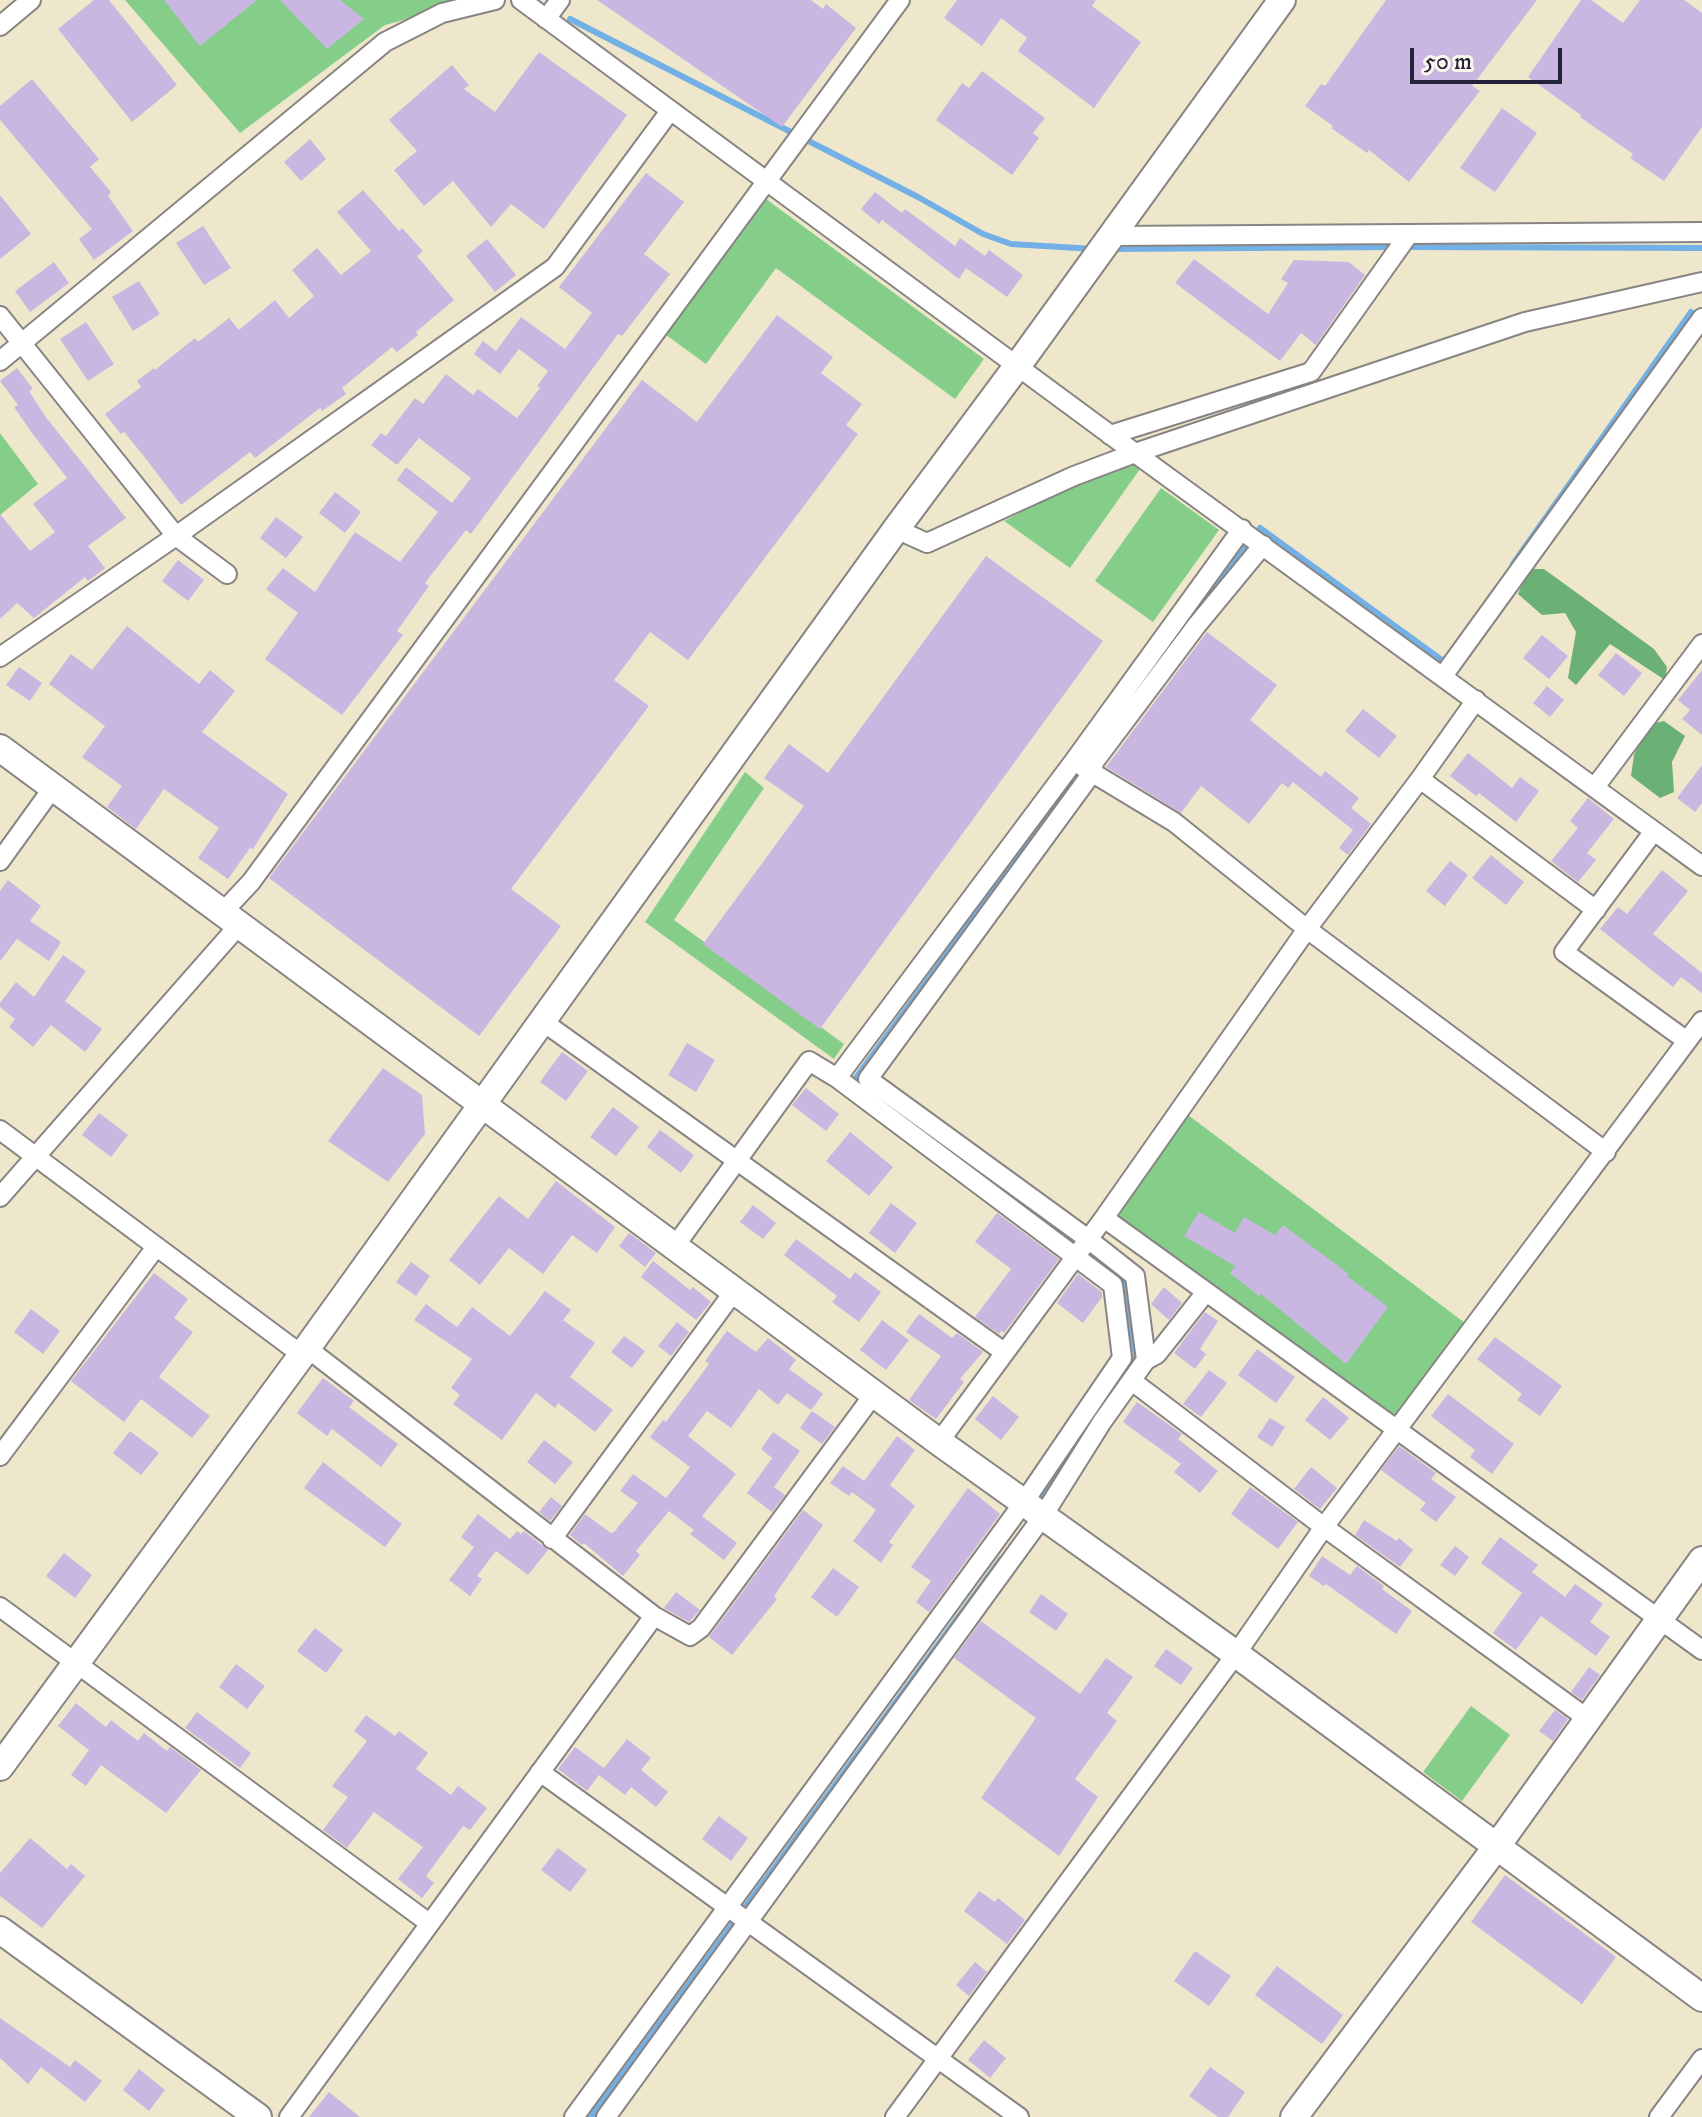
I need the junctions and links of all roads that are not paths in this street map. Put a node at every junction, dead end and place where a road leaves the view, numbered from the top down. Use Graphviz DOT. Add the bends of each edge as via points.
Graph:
graph roads {
  1 [pos="31,0"];
  2 [pos="495,0"];
  3 [pos="521,0"];
  4 [pos="560,0"];
  5 [pos="900,0"];
  6 [pos="1282,0"];
  7 [pos="546,19"];
  8 [pos="0,26"];
  9 [pos="670,111"];
  10 [pos="765,182"];
  11 [pos="1702,232"];
  12 [pos="1409,234"];
  13 [pos="1111,236"];
  14 [pos="1702,282"];
  15 [pos="0,316"];
  16 [pos="1699,327"];
  17 [pos="22,344"];
  18 [pos="0,361"];
  19 [pos="1018,365"];
  20 [pos="1110,435"];
  21 [pos="1135,453"];
  22 [pos="896,529"];
  23 [pos="1242,529"];
  24 [pos="176,536"];
  25 [pos="1263,545"];
  26 [pos="227,574"];
  27 [pos="1702,644"];
  28 [pos="0,657"];
  29 [pos="1443,676"];
  30 [pos="1476,700"];
  31 [pos="0,748"];
  32 [pos="1074,761"];
  33 [pos="1092,773"];
  34 [pos="1420,779"];
  35 [pos="1595,787"];
  36 [pos="52,789"];
  37 [pos="1654,831"];
  38 [pos="0,861"];
  39 [pos="1702,866"];
  40 [pos="1596,910"];
  41 [pos="230,919"];
  42 [pos="1307,929"];
  43 [pos="542,1021"];
  44 [pos="1702,1021"];
  45 [pos="1687,1041"];
  46 [pos="837,1078"];
  47 [pos="481,1105"];
  48 [pos="0,1130"];
  49 [pos="1606,1152"];
  50 [pos="36,1156"];
  51 [pos="737,1160"];
  52 [pos="0,1197"];
  53 [pos="1104,1218"];
  54 [pos="1088,1239"];
  55 [pos="675,1246"];
  56 [pos="156,1247"];
  57 [pos="1074,1256"];
  58 [pos="735,1290"];
  59 [pos="1206,1292"];
  60 [pos="305,1352"];
  61 [pos="1004,1352"];
  62 [pos="1146,1360"];
  63 [pos="1132,1381"];
  64 [pos="874,1394"];
  65 [pos="1396,1432"];
  66 [pos="939,1442"];
  67 [pos="0,1456"];
  68 [pos="1034,1509"];
  69 [pos="1324,1527"];
  70 [pos="552,1539"];
  71 [pos="1702,1560"];
  72 [pos="0,1607"];
  73 [pos="654,1616"];
  74 [pos="1659,1618"];
  75 [pos="1702,1650"];
  76 [pos="1236,1654"];
  77 [pos="76,1665"];
  78 [pos="1588,1719"];
  79 [pos="0,1767"];
  80 [pos="540,1772"];
  81 [pos="1497,1846"];
  82 [pos="729,1907"];
  83 [pos="748,1920"];
  84 [pos="429,1923"];
  85 [pos="0,1930"];
  86 [pos="1702,1998"];
  87 [pos="939,2057"];
  88 [pos="1702,2059"];
  89 [pos="258,2117"];
  90 [pos="289,2117"];
  91 [pos="574,2117"];
  92 [pos="606,2117"];
  93 [pos="895,2117"];
  94 [pos="1019,2117"];
  95 [pos="1294,2117"];
  96 [pos="1659,2117"];
  1 -- 8 [label="street"];
  2 -- 17 [label="street" via="442,13 385,42"];
  3 -- 7 [label="street"];
  4 -- 7 [label="street"];
  5 -- 10 [label="street"];
  6 -- 13 [label="street"];
  7 -- 9 [label="street"];
  9 -- 10 [label="street"];
  9 -- 24 [label="street" via="555,267"];
  10 -- 19 [label="street"];
  10 -- 41 [label="street" via="251,882"];
  11 -- 12 [label="street"];
  12 -- 13 [label="street"];
  12 -- 20 [label="street" via="1311,372"];
  13 -- 19 [label="street"];
  14 -- 21 [label="street" via="1525,322"];
  15 -- 17 [label="street"];
  16 -- 29 [label="street"];
  17 -- 18 [label="street"];
  17 -- 24 [label="street"];
  19 -- 20 [label="street"];
  19 -- 22 [label="street"];
  20 -- 21 [label="street"];
  21 -- 22 [label="street" via="927,543"];
  21 -- 23 [label="street"];
  22 -- 43 [label="street"];
  23 -- 25 [label="street"];
  23 -- 32 [label="street"];
  24 -- 26 [label="street"];
  24 -- 28 [label="street"];
  25 -- 29 [label="street"];
  25 -- 33 [label="street" via="1141,699 1094,762"];
  27 -- 35 [label="street"];
  29 -- 30 [label="street"];
  30 -- 34 [label="street"];
  30 -- 35 [label="street"];
  31 -- 36 [label="street"];
  32 -- 33 [label="street"];
  32 -- 46 [label="street"];
  33 -- 42 [label="street" via="1174,822"];
  33 -- 54 [label="street" via="868,1079"];
  34 -- 40 [label="street"];
  34 -- 42 [label="street"];
  35 -- 37 [label="street"];
  36 -- 38 [label="street"];
  36 -- 41 [label="street"];
  37 -- 39 [label="street"];
  37 -- 40 [label="street"];
  40 -- 45 [label="street" via="1564,952"];
  41 -- 47 [label="street"];
  41 -- 50 [label="street"];
  42 -- 49 [label="street"];
  42 -- 53 [label="street"];
  43 -- 47 [label="street"];
  43 -- 51 [label="street"];
  44 -- 45 [label="street"];
  45 -- 49 [label="street"];
  46 -- 51 [label="street" via="809,1061"];
  46 -- 57 [label="street"];
  47 -- 55 [label="street"];
  47 -- 60 [label="street"];
  48 -- 50 [label="street"];
  49 -- 65 [label="street"];
  50 -- 52 [label="street"];
  50 -- 56 [label="street"];
  51 -- 55 [label="street"];
  51 -- 61 [label="street"];
  53 -- 54 [label="street"];
  53 -- 59 [label="street"];
  54 -- 57 [label="street"];
  54 -- 62 [label="street" via="1135,1276"];
  55 -- 58 [label="street"];
  56 -- 60 [label="street"];
  56 -- 67 [label="street"];
  57 -- 61 [label="street"];
  57 -- 68 [label="street" via="1113,1285 1122,1358"];
  58 -- 64 [label="street"];
  58 -- 70 [label="street"];
  59 -- 62 [label="street" via="1157,1354"];
  59 -- 65 [label="street"];
  60 -- 70 [label="street"];
  60 -- 77 [label="street"];
  61 -- 66 [label="street"];
  62 -- 63 [label="street"];
  63 -- 68 [label="street"];
  63 -- 69 [label="street"];
  64 -- 66 [label="street"];
  64 -- 73 [label="street" via="701,1628 690,1636"];
  65 -- 69 [label="street"];
  65 -- 74 [label="street"];
  66 -- 68 [label="street"];
  68 -- 76 [label="street"];
  68 -- 82 [label="street"];
  68 -- 83 [label="street"];
  69 -- 76 [label="street"];
  69 -- 78 [label="street"];
  70 -- 73 [label="street"];
  71 -- 74 [label="street"];
  72 -- 77 [label="street"];
  73 -- 80 [label="street"];
  74 -- 75 [label="street"];
  74 -- 78 [label="street"];
  76 -- 81 [label="street"];
  76 -- 87 [label="street"];
  77 -- 79 [label="street"];
  77 -- 84 [label="street"];
  78 -- 81 [label="street"];
  80 -- 82 [label="street"];
  80 -- 84 [label="street"];
  81 -- 86 [label="street"];
  81 -- 95 [label="street"];
  82 -- 83 [label="street"];
  82 -- 91 [label="street"];
  83 -- 87 [label="street"];
  83 -- 92 [label="street"];
  84 -- 90 [label="street"];
  85 -- 89 [label="street"];
  87 -- 93 [label="street"];
  87 -- 94 [label="street"];
  88 -- 96 [label="street"];
}
